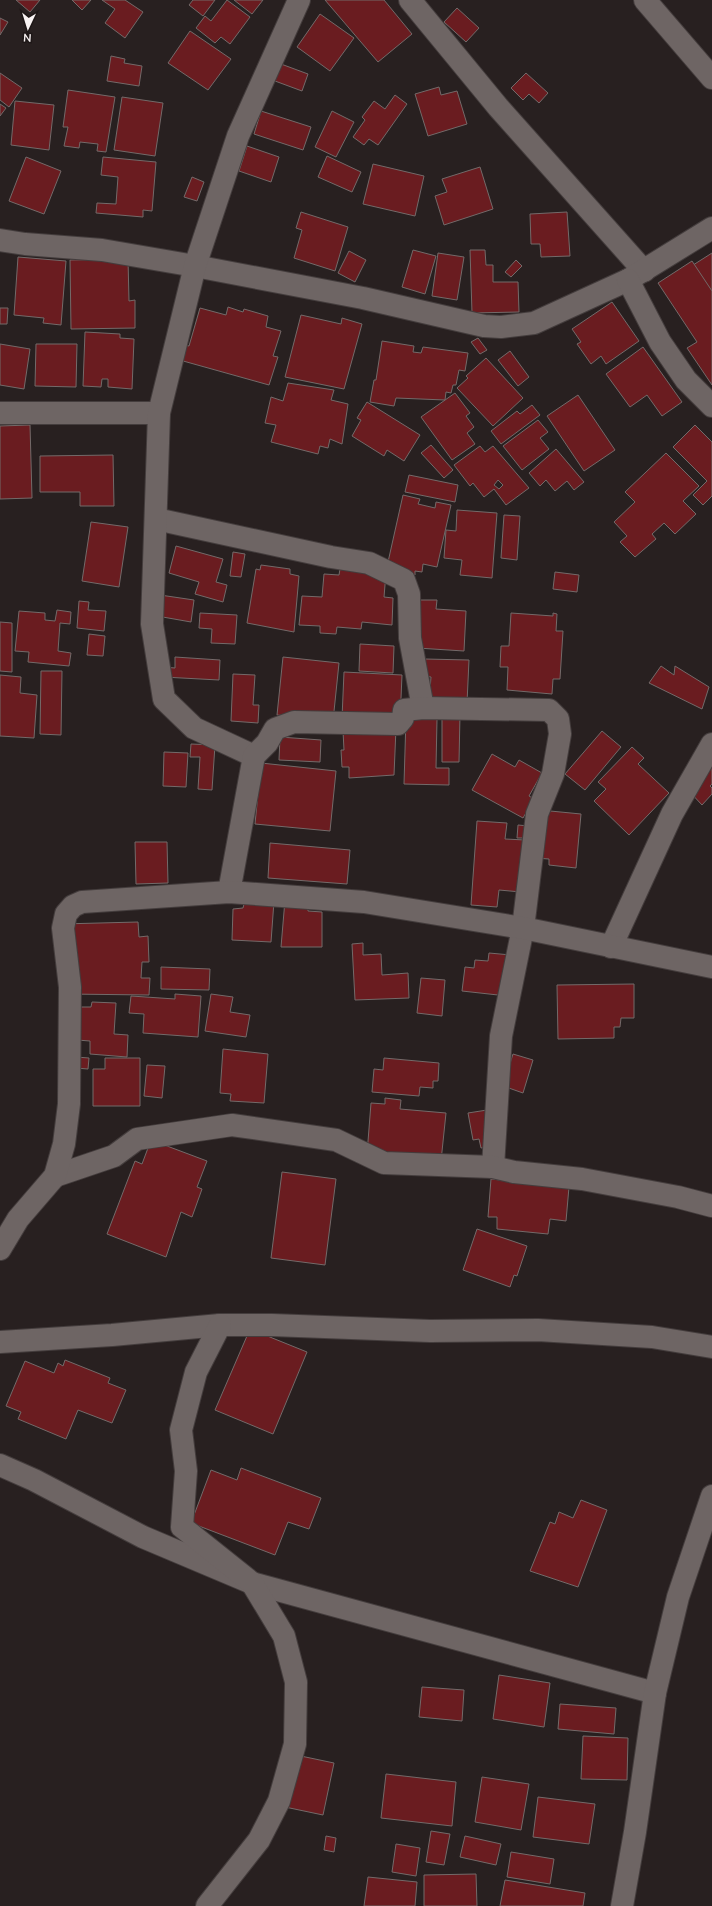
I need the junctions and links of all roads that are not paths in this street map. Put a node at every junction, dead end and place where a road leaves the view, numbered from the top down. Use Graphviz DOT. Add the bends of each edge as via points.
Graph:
graph roads {
  1 [pos="300,0"];
  2 [pos="410,0"];
  3 [pos="645,0"];
  4 [pos="712,78"];
  5 [pos="712,228"];
  6 [pos="0,240"];
  7 [pos="196,266"];
  8 [pos="636,276"];
  9 [pos="712,406"];
  10 [pos="0,413"];
  11 [pos="159,413"];
  12 [pos="156,518"];
  13 [pos="423,708"];
  14 [pos="712,744"];
  15 [pos="254,756"];
  16 [pos="229,892"];
  17 [pos="523,928"];
  18 [pos="611,947"];
  19 [pos="712,967"];
  20 [pos="493,1167"];
  21 [pos="56,1176"];
  22 [pos="712,1206"];
  23 [pos="0,1249"];
  24 [pos="220,1324"];
  25 [pos="0,1342"];
  26 [pos="712,1347"];
  27 [pos="0,1465"];
  28 [pos="712,1496"];
  29 [pos="252,1583"];
  30 [pos="655,1693"];
  31 [pos="207,1906"];
  32 [pos="622,1906"];
  1 -- 7 [label="street" via="238,136"];
  2 -- 8 [label="street"];
  3 -- 4 [label="street"];
  5 -- 8 [label="street"];
  6 -- 7 [label="street" via="102,250"];
  7 -- 8 [label="street" via="363,298 484,326 501,327 534,323"];
  7 -- 11 [label="street"];
  8 -- 9 [label="street" via="660,342 686,380"];
  10 -- 11 [label="street"];
  11 -- 12 [label="street"];
  12 -- 13 [label="street" via="369,563 404,580 409,594 410,638"];
  12 -- 15 [label="street" via="152,624 164,698 194,728"];
  13 -- 15 [label="street" via="404,710 403,718 398,724 294,722 275,729 268,743"];
  13 -- 17 [label="street" via="549,710 558,719 560,734 552,774 537,814"];
  14 -- 18 [label="street" via="672,814"];
  15 -- 16 [label="street"];
  16 -- 17 [label="street" via="364,902"];
  16 -- 21 [label="street" via="82,902 73,906 66,914 63,928 70,987 69,1104 64,1144"];
  17 -- 18 [label="street"];
  17 -- 20 [label="street" via="501,1036"];
  18 -- 19 [label="street"];
  20 -- 21 [label="street" via="384,1164 336,1140 232,1125 137,1139 114,1156"];
  20 -- 22 [label="street" via="589,1181 678,1197"];
  21 -- 23 [label="street" via="18,1219"];
  24 -- 25 [label="street" via="112,1335"];
  24 -- 26 [label="street" via="430,1331 538,1330 652,1337"];
  24 -- 29 [label="street" via="196,1372 181,1430 186,1472 182,1527"];
  27 -- 29 [label="street" via="142,1537"];
  28 -- 30 [label="street" via="678,1597"];
  29 -- 30 [label="street"];
  29 -- 31 [label="street" via="284,1636 296,1682 295,1744 279,1801 259,1840"];
  30 -- 32 [label="street"];
}
